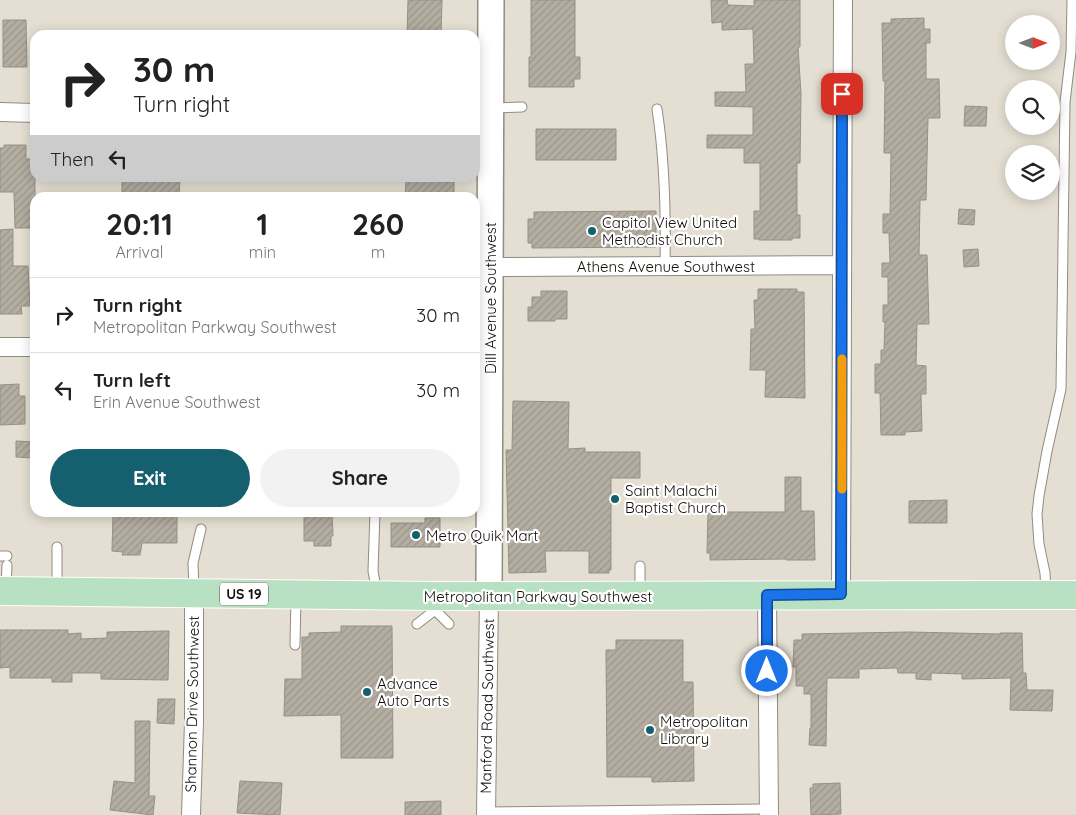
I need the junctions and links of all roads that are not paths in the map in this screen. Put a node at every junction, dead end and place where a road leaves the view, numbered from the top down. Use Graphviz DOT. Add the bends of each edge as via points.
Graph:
graph roads {
  1 [pos="491,0"];
  2 [pos="843,0"];
  3 [pos="1072,0"];
  4 [pos="1073,50"];
  5 [pos="522,107"];
  6 [pos="658,109"];
  7 [pos="0,112"];
  8 [pos="30,112"];
  9 [pos="485,115"];
  10 [pos="842,265"];
  11 [pos="665,266"];
  12 [pos="490,267"];
  13 [pos="0,347"];
  14 [pos="30,348"];
  15 [pos="482,351"];
  16 [pos="375,517"];
  17 [pos="201,529"];
  18 [pos="57,547"];
  19 [pos="5,559"];
  20 [pos="640,566"];
  21 [pos="3,591"];
  22 [pos="57,592"];
  23 [pos="194,594"];
  24 [pos="296,594"];
  25 [pos="841,594"];
  26 [pos="1046,594"];
  27 [pos="1076,594"];
  28 [pos="378,595"];
  29 [pos="767,595"];
  30 [pos="489,596"];
  31 [pos="640,596"];
  32 [pos="435,603"];
  33 [pos="417,624"];
  34 [pos="449,624"];
  35 [pos="295,645"];
  36 [pos="704,812"];
  37 [pos="768,812"];
  38 [pos="486,814"];
  39 [pos="191,815"];
  1 -- 9 [label="main road, Dill Avenue Southwest"];
  2 -- 10 [label="street"];
  3 -- 4 [label="lane"];
  4 -- 26 [label="lane" via="1065,102 1061,390 1037,514"];
  5 -- 9 [label="lane"];
  6 -- 11 [label="lane" via="664,156"];
  7 -- 8 [label="street"];
  9 -- 12 [label="main road, Dill Avenue Southwest"];
  10 -- 11 [label="street, Athens Avenue Southwest"];
  10 -- 25 [label="street"];
  11 -- 12 [label="street, Athens Avenue Southwest"];
  12 -- 15 [label="main road, Dill Avenue Southwest"];
  13 -- 14 [label="street"];
  15 -- 30 [label="main road, Dill Avenue Southwest"];
  16 -- 28 [label="lane" via="374,571"];
  17 -- 23 [label="lane" via="193,563"];
  18 -- 22 [label="lane"];
  19 -- 21 [label="lane"];
  20 -- 31 [label="lane"];
  21 -- 22 [label="main road, Metropolitan Parkway Southwest / US 19"];
  22 -- 23 [label="main road, Metropolitan Parkway Southwest / US 19"];
  23 -- 24 [label="main road, Metropolitan Parkway Southwest / US 19"];
  23 -- 39 [label="street, Shannon Drive Southwest"];
  24 -- 28 [label="main road, Metropolitan Parkway Southwest / US 19"];
  24 -- 35 [label="lane"];
  25 -- 26 [label="main road, Metropolitan Parkway Southwest / US 19"];
  25 -- 29 [label="main road, Metropolitan Parkway Southwest / US 19"];
  26 -- 27 [label="main road, Metropolitan Parkway Southwest / US 19"];
  28 -- 32 [label="main road, Metropolitan Parkway Southwest / US 19"];
  29 -- 31 [label="main road, Metropolitan Parkway Southwest / US 19"];
  29 -- 37 [label="street"];
  30 -- 31 [label="main road, Metropolitan Parkway Southwest / US 19"];
  30 -- 32 [label="main road, Metropolitan Parkway Southwest / US 19"];
  30 -- 38 [label="street, Manford Road Southwest"];
  32 -- 33 [label="lane"];
  32 -- 34 [label="lane"];
  36 -- 37 [label="lane"];
  36 -- 38 [label="lane"];
}
